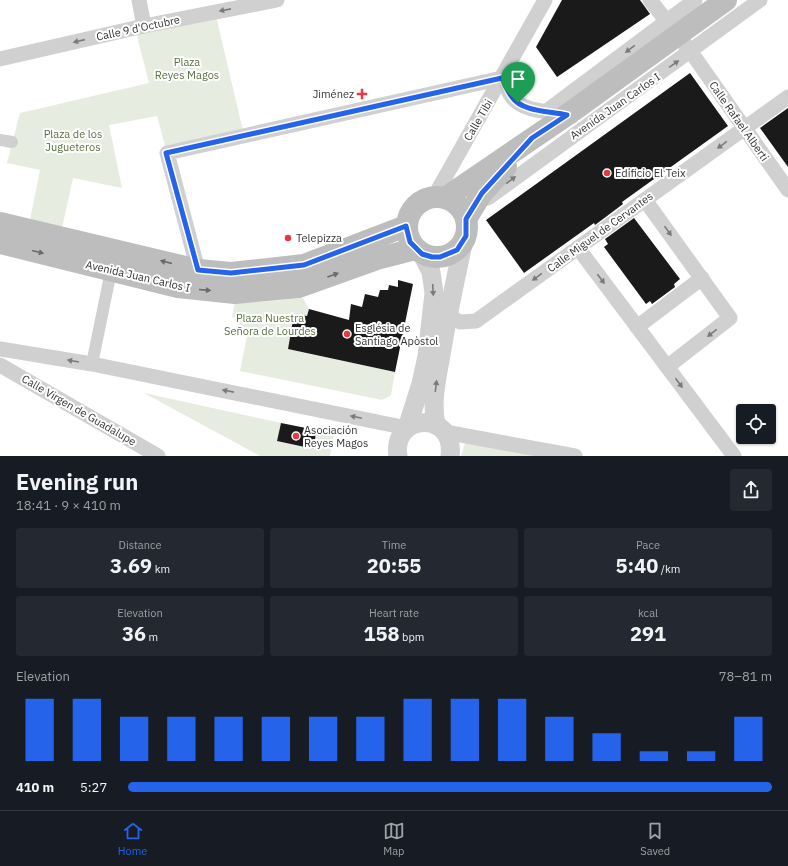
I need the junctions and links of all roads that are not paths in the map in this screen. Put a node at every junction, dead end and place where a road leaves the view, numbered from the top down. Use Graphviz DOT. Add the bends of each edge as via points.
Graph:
graph roads {
  1 [pos="139,0"];
  2 [pos="277,0"];
  3 [pos="545,0"];
  4 [pos="650,0"];
  5 [pos="695,0"];
  6 [pos="726,0"];
  7 [pos="760,0"];
  8 [pos="144,26"];
  9 [pos="672,28"];
  10 [pos="690,52"];
  11 [pos="0,60"];
  12 [pos="502,78"];
  13 [pos="788,98"];
  14 [pos="557,113"];
  15 [pos="744,129"];
  16 [pos="532,138"];
  17 [pos="0,140"];
  18 [pos="12,142"];
  19 [pos="788,190"];
  20 [pos="440,198"];
  21 [pos="645,200"];
  22 [pos="468,216"];
  23 [pos="0,223"];
  24 [pos="406,226"];
  25 [pos="0,243"];
  26 [pos="462,244"];
  27 [pos="578,248"];
  28 [pos="418,251"];
  29 [pos="111,270"];
  30 [pos="198,270"];
  31 [pos="702,278"];
  32 [pos="447,315"];
  33 [pos="637,327"];
  34 [pos="0,348"];
  35 [pos="92,364"];
  36 [pos="0,365"];
  37 [pos="668,367"];
  38 [pos="408,428"];
  39 [pos="441,428"];
  40 [pos="158,456"];
  41 [pos="398,456"];
  42 [pos="450,456"];
  43 [pos="575,456"];
  44 [pos="734,456"];
  1 -- 8 [label="street"];
  2 -- 8 [label="street, Calle 9 d'Octubre, one-way"];
  3 -- 12 [label="street, Calle Tibi"];
  4 -- 9 [label="street, Calle Rafael Alberti"];
  5 -- 9 [label="street, Avenida Juan Carlos I"];
  6 -- 9 [label="main road, Avenida Juan Carlos I"];
  7 -- 10 [label="street, Avenida Juan Carlos I"];
  8 -- 11 [label="street, Calle 9 d'Octubre, one-way"];
  9 -- 10 [label="street, Calle Rafael Alberti"];
  9 -- 14 [label="main road, Avenida Juan Carlos I"];
  10 -- 15 [label="street, Calle Rafael Alberti"];
  22 -- 10 [label="street, Avenida Juan Carlos I, one-way" via="519,174"];
  12 -- 14 [label="street" via="512,98 525,108"];
  12 -- 20 [label="street, Calle Tibi"];
  12 -- 30 [label="street" via="166,153"];
  13 -- 15 [label="street, Calle Miguel de Cervantes"];
  14 -- 16 [label="main road, Avenida Juan Carlos I"];
  15 -- 19 [label="street, Calle Rafael Alberti"];
  15 -- 21 [label="street, Calle Miguel de Cervantes, one-way"];
  16 -- 20 [label="main road, Avenida Juan Carlos I"];
  16 -- 22 [label="main road, Avenida Juan Carlos I" via="482,193"];
  17 -- 18 [label="street"];
  20 -- 22 [label="main road" via="458,206"];
  20 -- 24 [label="main road" via="426,199 415,206"];
  21 -- 27 [label="street, Calle Miguel de Cervantes"];
  21 -- 31 [label="street, one-way"];
  22 -- 26 [label="main road" via="466,236"];
  30 -- 23 [label="main road, Avenida Juan Carlos I, one-way"];
  24 -- 28 [label="main road" via="407,234"];
  24 -- 30 [label="main road, Avenida Juan Carlos I" via="304,265 231,273"];
  25 -- 29 [label="main road, Avenida Juan Carlos I, one-way"];
  26 -- 28 [label="main road" via="457,250 440,257 432,257"];
  26 -- 32 [label="street"];
  27 -- 32 [label="street, Calle Miguel de Cervantes, one-way" via="476,321 460,322"];
  27 -- 33 [label="street, one-way"];
  29 -- 28 [label="main road, Avenida Juan Carlos I, one-way" via="178,287 235,292 299,287 380,258"];
  28 -- 38 [label="street, one-way" via="431,272 434,293 427,356"];
  29 -- 35 [label="street"];
  31 -- 33 [label="street"];
  31 -- 37 [label="street, one-way" via="730,318"];
  39 -- 32 [label="street, one-way" via="434,414 435,389"];
  33 -- 37 [label="street"];
  35 -- 34 [label="street, one-way"];
  38 -- 35 [label="street, one-way"];
  36 -- 40 [label="street, Calle Virgen de Guadalupe"];
  37 -- 44 [label="street, one-way"];
  38 -- 39 [label="street" via="423,422"];
  38 -- 41 [label="street" via="398,442"];
  39 -- 42 [label="street" via="450,440"];
  39 -- 43 [label="street"];
}
